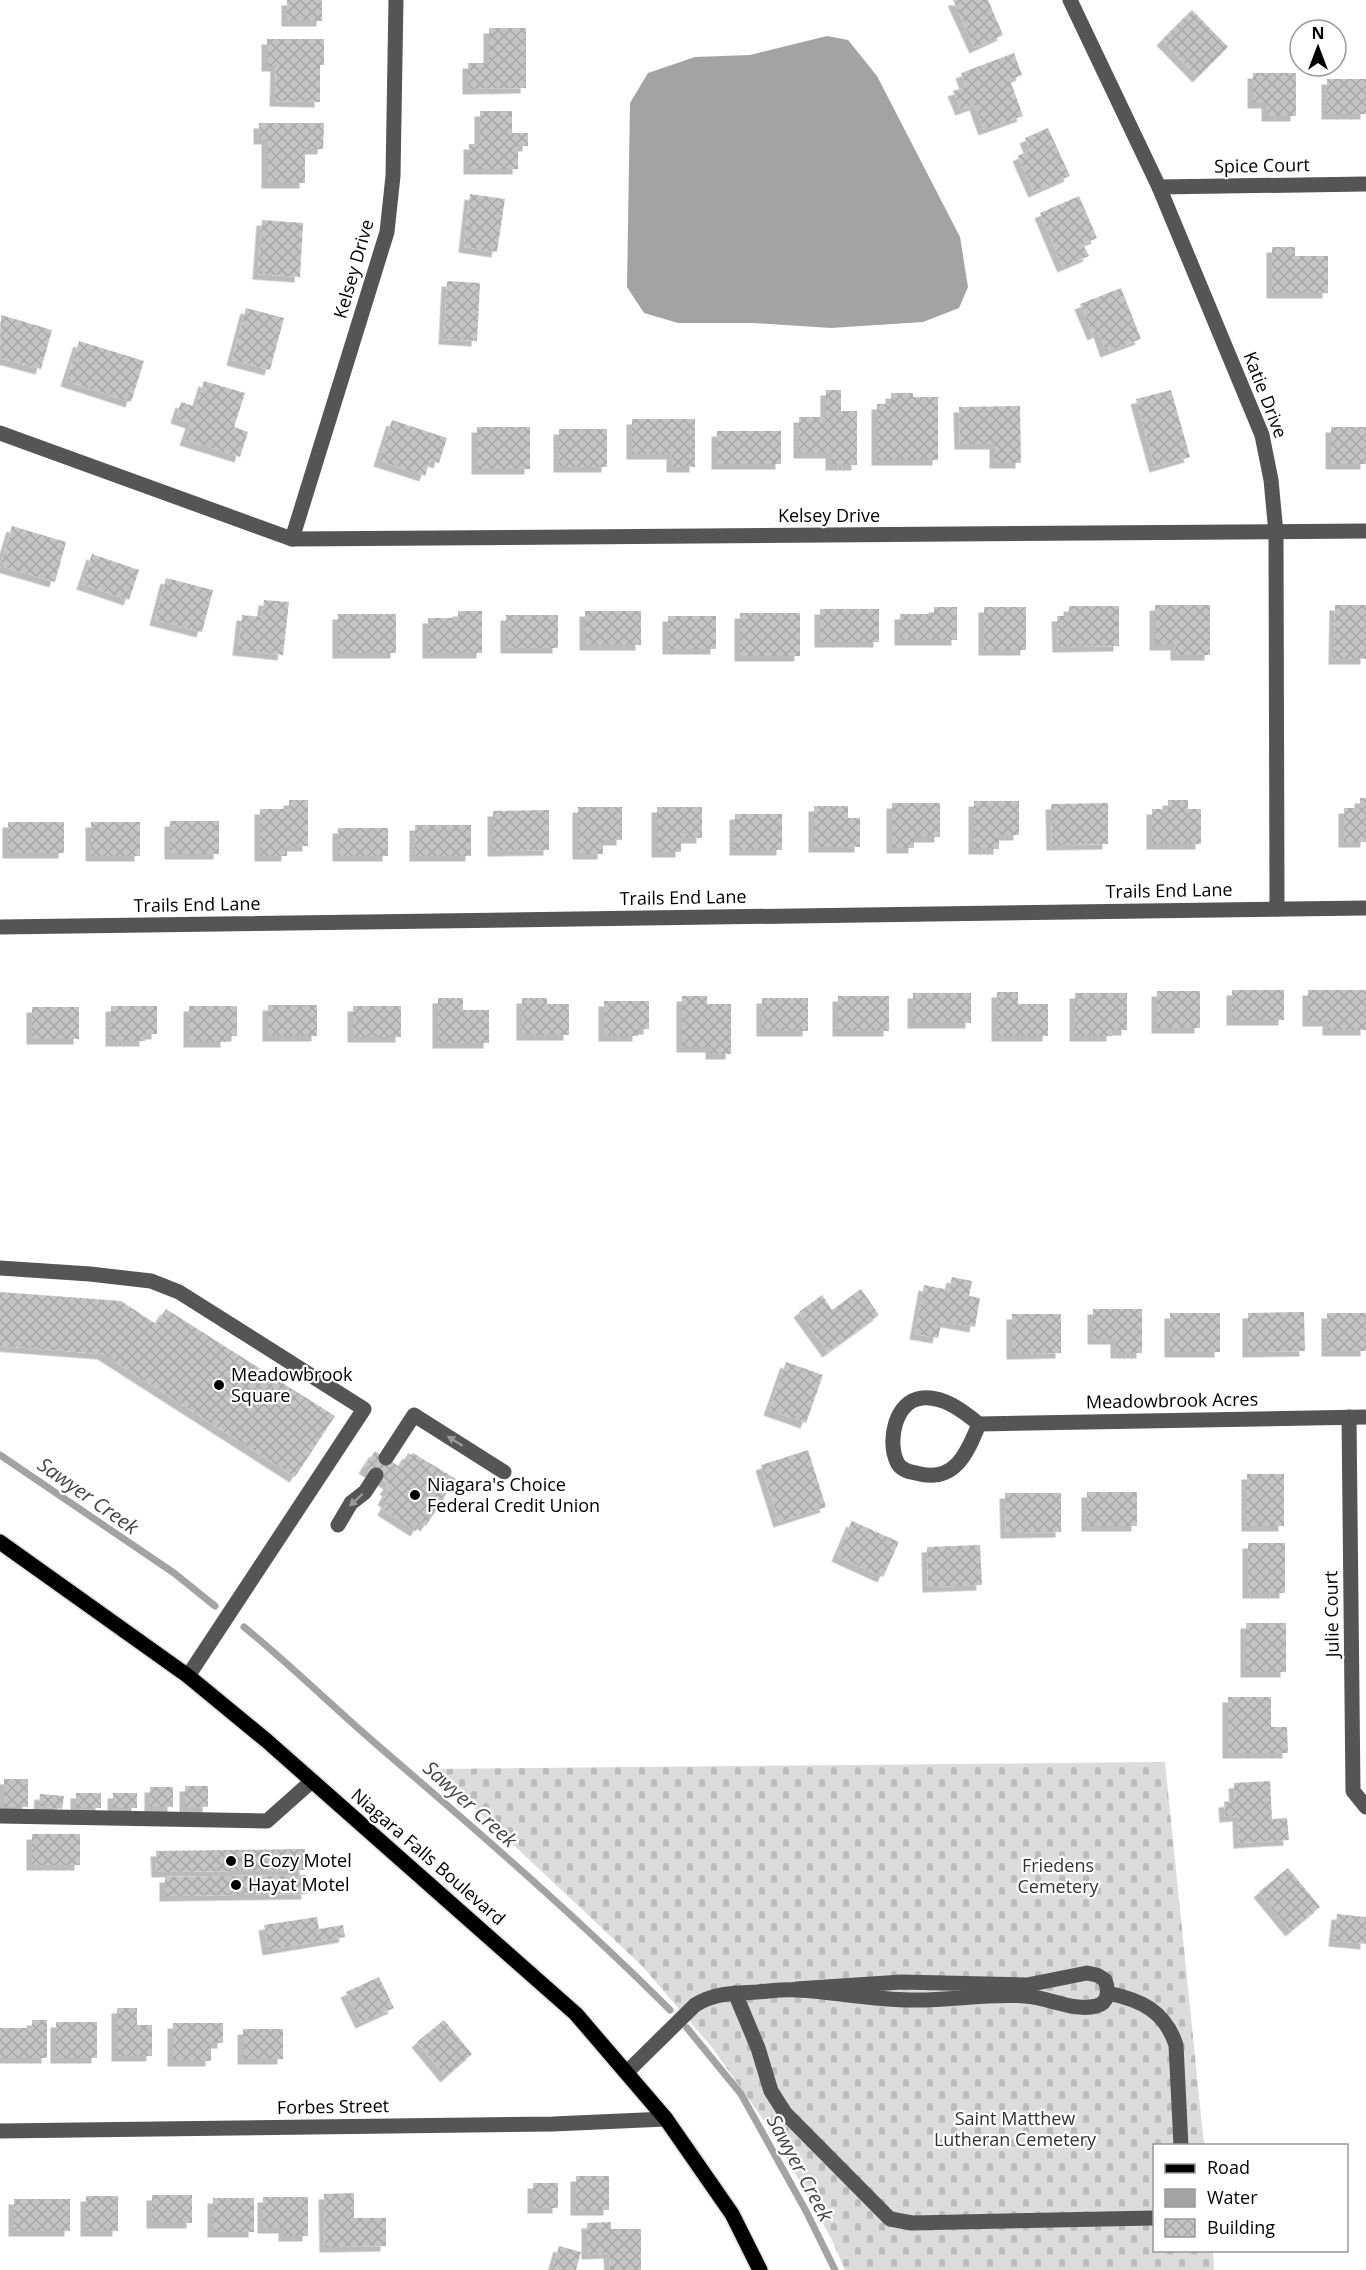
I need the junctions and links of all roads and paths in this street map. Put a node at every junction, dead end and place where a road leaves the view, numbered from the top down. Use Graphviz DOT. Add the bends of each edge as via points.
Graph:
graph roads {
  1 [pos="396,0"];
  2 [pos="1070,0"];
  3 [pos="1366,184"];
  4 [pos="1159,188"];
  5 [pos="0,434"];
  6 [pos="1366,531"];
  7 [pos="1276,533"];
  8 [pos="292,539"];
  9 [pos="1366,908"];
  10 [pos="1277,909"];
  11 [pos="0,927"];
  12 [pos="0,1268"];
  13 [pos="1366,1416"];
  14 [pos="1349,1417"];
  15 [pos="979,1424"];
  16 [pos="386,1458"];
  17 [pos="504,1472"];
  18 [pos="376,1476"];
  19 [pos="338,1525"];
  20 [pos="0,1542"];
  21 [pos="188,1676"];
  22 [pos="312,1781"];
  23 [pos="1366,1807"];
  24 [pos="0,1816"];
  25 [pos="796,1989"];
  26 [pos="735,1993"];
  27 [pos="1108,1994"];
  28 [pos="627,2072"];
  29 [pos="666,2119"];
  30 [pos="0,2131"];
  31 [pos="1181,2144"];
  32 [pos="1153,2218"];
  33 [pos="760,2270"];
  1 -- 8 [label="street, Kelsey Drive" via="393,176 387,232"];
  2 -- 4 [label="street, Katie Drive"];
  3 -- 4 [label="street, Spice Court"];
  4 -- 7 [label="street, Katie Drive" via="1262,435"];
  5 -- 8 [label="street, Kelsey Drive"];
  6 -- 7 [label="street, Kelsey Drive"];
  7 -- 8 [label="street, Kelsey Drive"];
  7 -- 10 [label="street, Katie Drive"];
  9 -- 10 [label="street, Trails End Lane"];
  10 -- 11 [label="street, Trails End Lane"];
  12 -- 21 [label="street" via="151,1281 179,1292 364,1409"];
  13 -- 14 [label="street, Meadowbrook Acres"];
  14 -- 15 [label="street, Meadowbrook Acres"];
  14 -- 23 [label="street, Julie Court" via="1353,1791"];
  15 -- 15 [label="street" via="958,1407 920,1398 904,1408 893,1424 897,1463 906,1471 930,1477 952,1470 969,1450"];
  17 -- 16 [label="street, one-way" via="414,1415"];
  18 -- 19 [label="street, one-way" via="351,1503"];
  20 -- 21 [label="main road, Niagara Falls Boulevard"];
  21 -- 22 [label="main road, Niagara Falls Boulevard"];
  22 -- 24 [label="street" via="267,1821"];
  22 -- 28 [label="main road, Niagara Falls Boulevard" via="576,2014"];
  25 -- 26 [label="street"];
  25 -- 27 [label="street" via="900,2000 1026,1996 1085,2007 1099,2006"];
  25 -- 27 [label="street" via="902,1982 1027,1985 1087,1973 1105,1980"];
  26 -- 28 [label="street" via="709,1997 695,2005"];
  26 -- 32 [label="street" via="776,2101 890,2219 912,2223"];
  27 -- 31 [label="street" via="1150,2008 1172,2031"];
  28 -- 29 [label="main road, Niagara Falls Boulevard"];
  29 -- 30 [label="street, Forbes Street"];
  29 -- 33 [label="main road, Niagara Falls Boulevard" via="732,2214"];
}
